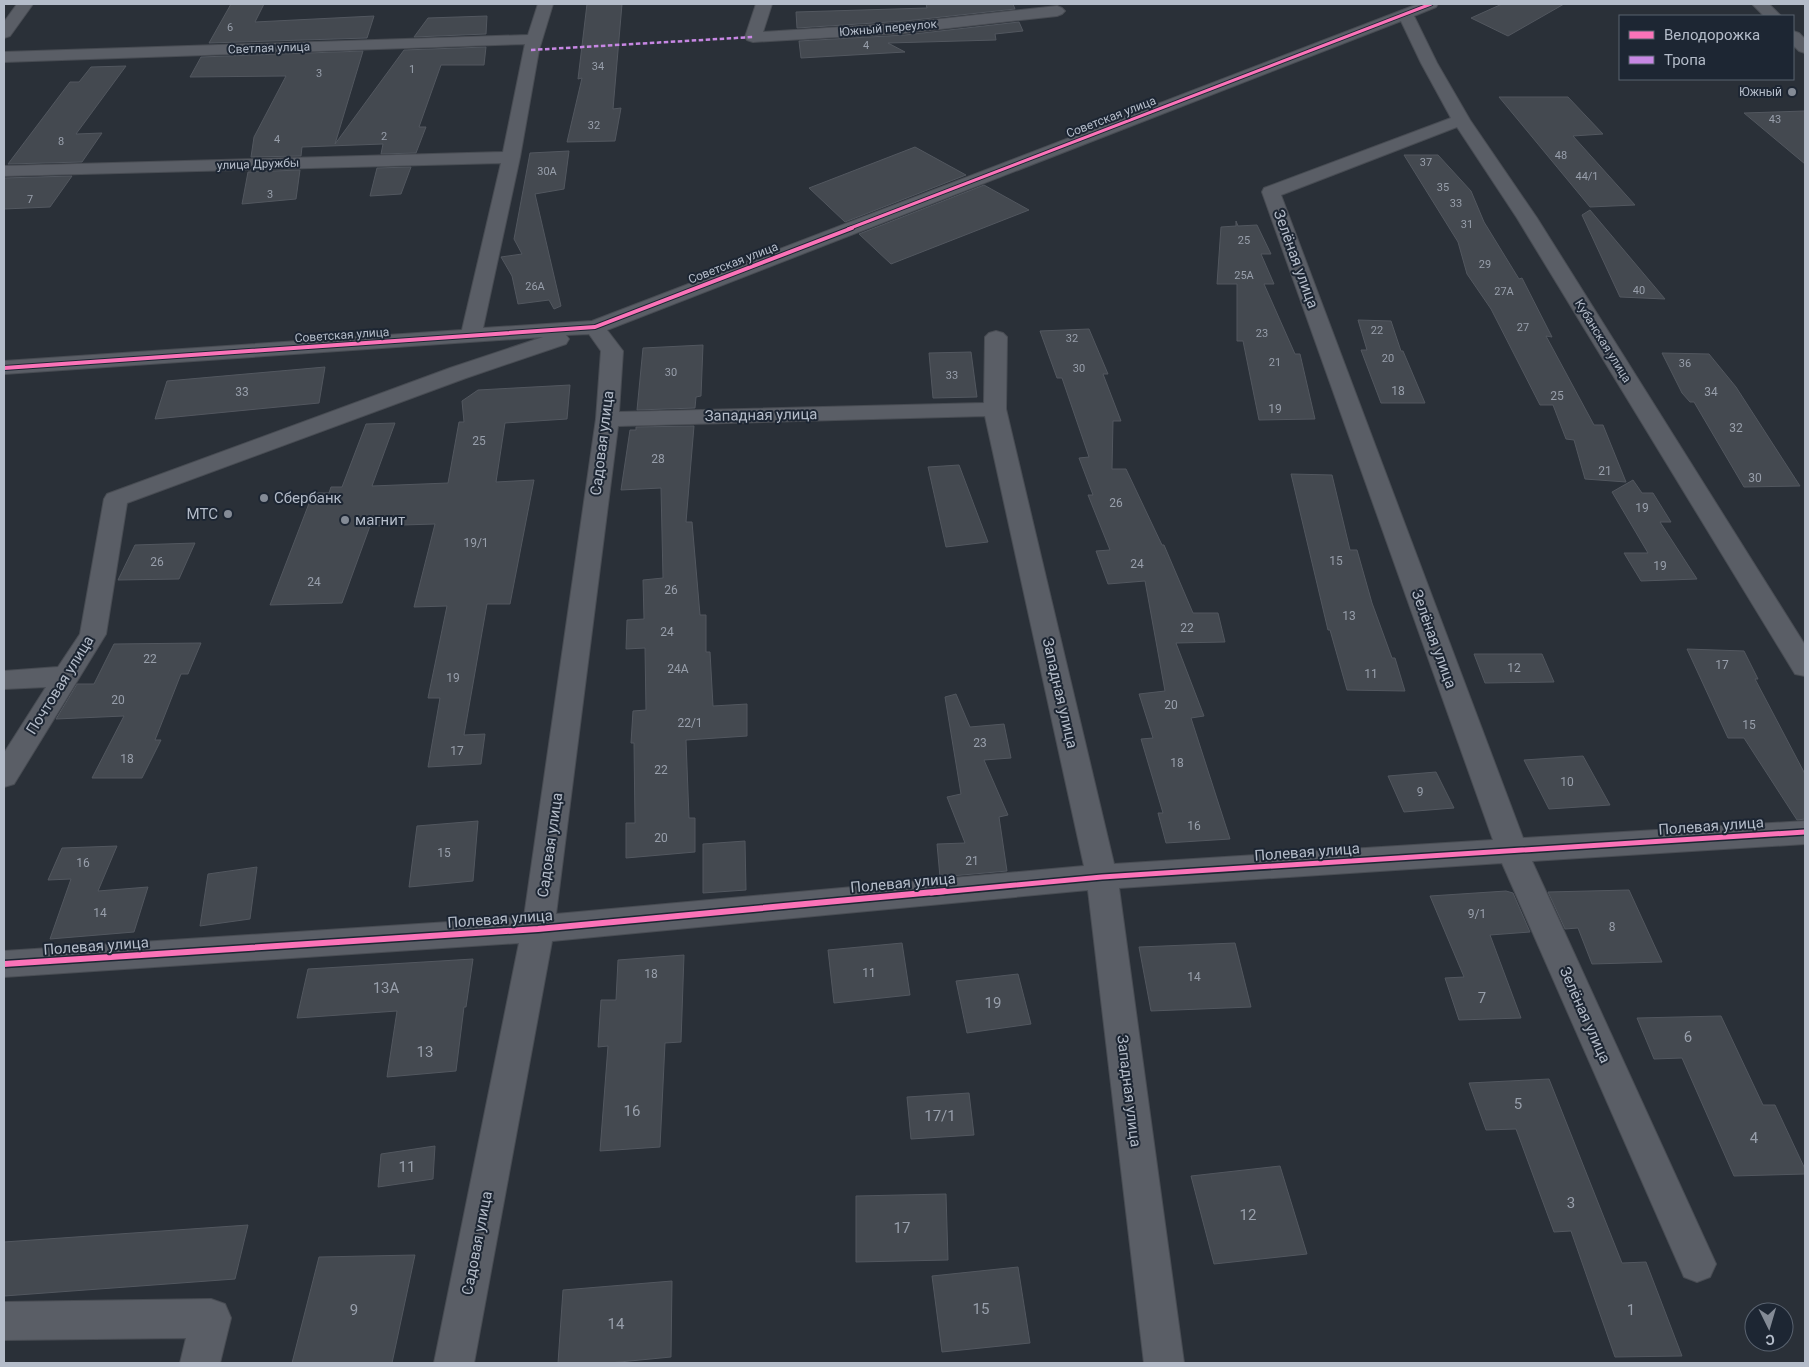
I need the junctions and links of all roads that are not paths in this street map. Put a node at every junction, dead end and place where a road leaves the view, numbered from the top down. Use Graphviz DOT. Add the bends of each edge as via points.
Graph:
graph roads {
  1 [pos="25,4"];
  2 [pos="545,4"];
  3 [pos="764,4"];
  4 [pos="1431,4"];
  5 [pos="1760,4"];
  6 [pos="1057,11"];
  7 [pos="1406,14"];
  8 [pos="1771,15"];
  9 [pos="4,34"];
  10 [pos="1794,37"];
  11 [pos="535,40"];
  12 [pos="1805,48"];
  13 [pos="4,57"];
  14 [pos="1461,120"];
  15 [pos="511,156"];
  16 [pos="4,171"];
  17 [pos="595,327"];
  18 [pos="471,336"];
  19 [pos="996,337"];
  20 [pos="4,368"];
  21 [pos="995,409"];
  22 [pos="607,419"];
  23 [pos="1805,667"];
  24 [pos="67,676"];
  25 [pos="4,680"];
  26 [pos="4,776"];
  27 [pos="1805,832"];
  28 [pos="1512,851"];
  29 [pos="1102,877"];
  30 [pos="538,929"];
  31 [pos="4,964"];
  32 [pos="1697,1264"];
  33 [pos="4,1321"];
  34 [pos="200,1363"];
  35 [pos="454,1363"];
  36 [pos="1164,1363"];
  1 -- 9 [label="street"];
  2 -- 11 [label="street"];
  3 -- 6 [label="street, Южный переулок" via="754,37 905,28"];
  4 -- 7 [label="street, Советская улица"];
  5 -- 8 [label="street"];
  7 -- 14 [label="street, Кубанская улица"];
  7 -- 17 [label="street, Советская улица"];
  10 -- 12 [label="street"];
  11 -- 13 [label="street, Светлая улица"];
  11 -- 15 [label="street"];
  14 -- 23 [label="street, Кубанская улица" via="1527,218"];
  14 -- 28 [label="street, Зелёная улица" via="1271,192"];
  15 -- 16 [label="street, улица Дружбы"];
  15 -- 18 [label="street"];
  17 -- 18 [label="street, Советская улица"];
  17 -- 22 [label="street, Садовая улица" via="612,350"];
  17 -- 24 [label="street, Почтовая улица" via="458,373 116,499 93,634"];
  18 -- 20 [label="street, Советская улица"];
  19 -- 21 [label="street"];
  21 -- 22 [label="street, Западная улица"];
  21 -- 29 [label="street, Западная улица"];
  22 -- 30 [label="street, Садовая улица"];
  24 -- 25 [label="street"];
  24 -- 26 [label="street, Почтовая улица"];
  27 -- 28 [label="street, Полевая улица"];
  28 -- 29 [label="street, Полевая улица"];
  28 -- 32 [label="street, Зелёная улица"];
  29 -- 30 [label="street, Полевая улица"];
  29 -- 36 [label="street, Западная улица"];
  30 -- 31 [label="street, Полевая улица"];
  30 -- 35 [label="street, Садовая улица"];
  33 -- 34 [label="street" via="211,1318"];
}
